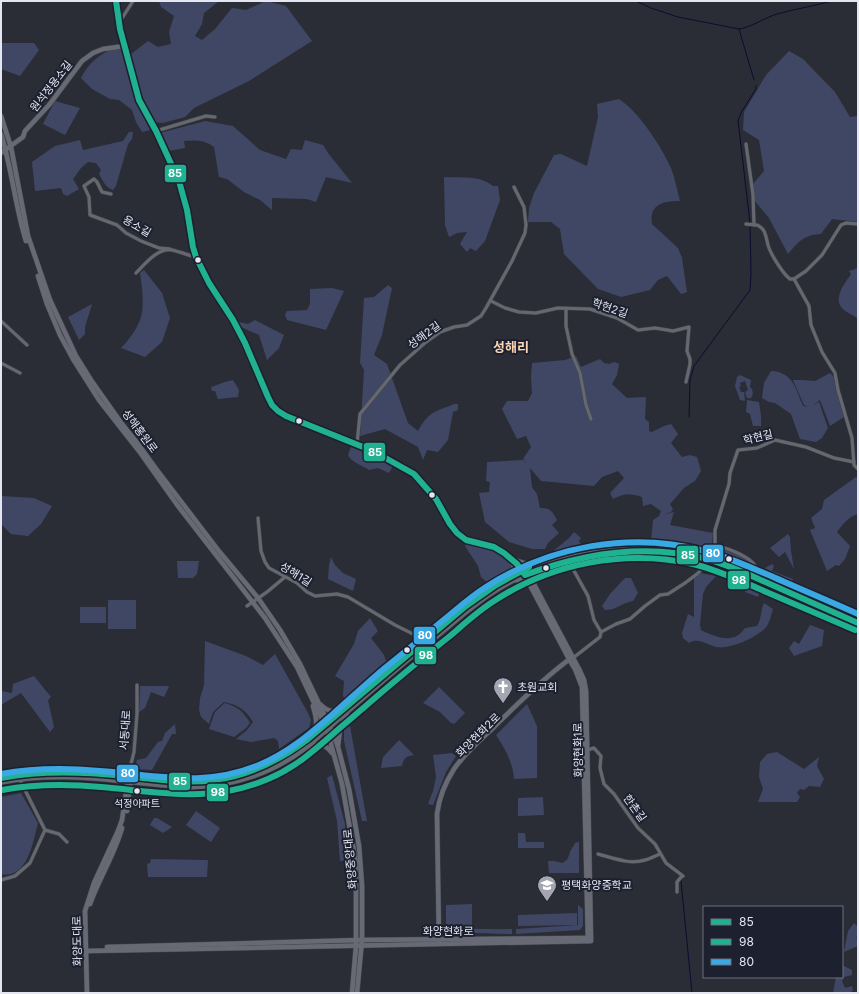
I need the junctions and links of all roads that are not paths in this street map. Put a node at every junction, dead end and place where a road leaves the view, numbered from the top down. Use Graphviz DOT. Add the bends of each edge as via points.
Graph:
graph roads {
  1 [pos="116,1"];
  2 [pos="133,1"];
  3 [pos="119,23"];
  4 [pos="125,46"];
  5 [pos="1,116"];
  6 [pos="214,117"];
  7 [pos="156,131"];
  8 [pos="1,134"];
  9 [pos="746,144"];
  10 [pos="11,147"];
  11 [pos="6,149"];
  12 [pos="1,153"];
  13 [pos="514,187"];
  14 [pos="111,194"];
  15 [pos="746,224"];
  16 [pos="858,224"];
  17 [pos="754,225"];
  18 [pos="170,249"];
  19 [pos="196,257"];
  20 [pos="136,273"];
  21 [pos="794,279"];
  22 [pos="491,301"];
  23 [pos="566,309"];
  24 [pos="1,321"];
  25 [pos="27,345"];
  26 [pos="1,363"];
  27 [pos="20,373"];
  28 [pos="686,382"];
  29 [pos="591,419"];
  30 [pos="357,444"];
  31 [pos="854,462"];
  32 [pos="858,469"];
  33 [pos="258,518"];
  34 [pos="715,546"];
  35 [pos="512,558"];
  36 [pos="709,558"];
  37 [pos="568,560"];
  38 [pos="538,567"];
  39 [pos="525,572"];
  40 [pos="759,574"];
  41 [pos="285,577"];
  42 [pos="512,578"];
  43 [pos="532,584"];
  44 [pos="255,599"];
  45 [pos="247,606"];
  46 [pos="858,617"];
  47 [pos="858,623"];
  48 [pos="601,632"];
  49 [pos="425,640"];
  50 [pos="571,659"];
  51 [pos="137,685"];
  52 [pos="307,688"];
  53 [pos="318,702"];
  54 [pos="346,711"];
  55 [pos="327,727"];
  56 [pos="308,739"];
  57 [pos="338,747"];
  58 [pos="304,748"];
  59 [pos="587,750"];
  60 [pos="333,754"];
  61 [pos="1,778"];
  62 [pos="19,778"];
  63 [pos="130,779"];
  64 [pos="1,782"];
  65 [pos="45,830"];
  66 [pos="68,842"];
  67 [pos="598,854"];
  68 [pos="660,854"];
  69 [pos="1,880"];
  70 [pos="677,892"];
  71 [pos="589,939"];
  72 [pos="356,940"];
  73 [pos="362,940"];
  74 [pos="440,942"];
  75 [pos="306,944"];
  76 [pos="356,946"];
  77 [pos="362,946"];
  78 [pos="88,950"];
  79 [pos="89,993"];
  80 [pos="352,993"];
  81 [pos="357,993"];
  1 -- 3 [label="street"];
  2 -- 3 [label="street"];
  3 -- 4 [label="street"];
  4 -- 7 [label="street" via="139,100"];
  4 -- 10 [label="street, 원석정용소길" via="103,49 82,61 23,137"];
  5 -- 10 [label="street, 성해홍원로"];
  6 -- 7 [label="street" via="206,116"];
  7 -- 19 [label="street" via="183,194"];
  8 -- 11 [label="street, 성해홍원로"];
  9 -- 17 [label="street"];
  10 -- 11 [label="street, 원석정용소길"];
  10 -- 44 [label="street, 성해홍원로" via="28,236 50,300 76,356 122,424"];
  11 -- 12 [label="street, 원석정용소길"];
  11 -- 44 [label="street, 성해홍원로" via="22,228 47,304 73,359 99,400 178,506"];
  13 -- 22 [label="street, 성해2길" via="524,207 525,233"];
  14 -- 18 [label="street, 용소길" via="102,192 94,179 84,186 89,197 90,215 116,225 141,241"];
  15 -- 17 [label="street"];
  16 -- 21 [label="street" via="841,225 822,255"];
  17 -- 21 [label="street" via="767,236 768,246 786,277"];
  18 -- 19 [label="street, 용소길"];
  18 -- 20 [label="street" via="154,256"];
  19 -- 30 [label="street" via="242,336 272,405 301,423"];
  21 -- 31 [label="street" via="809,306 811,325 822,352 835,373 852,438"];
  22 -- 23 [label="street, 학현2길" via="519,312 536,313 558,308"];
  22 -- 30 [label="street, 성해2길" via="481,316 467,325 440,332 400,365 360,414"];
  23 -- 28 [label="street, 학현2길" via="590,308 617,318 638,330 655,328 674,331 689,327 687,351 690,364"];
  23 -- 29 [label="street" via="566,326 572,354 580,373"];
  24 -- 25 [label="street"];
  26 -- 27 [label="street"];
  30 -- 35 [label="street" via="414,474 436,499 460,536 494,547"];
  31 -- 32 [label="street"];
  31 -- 34 [label="street, 학현길" via="775,440 757,448 738,450 715,530"];
  33 -- 41 [label="street, 성해1길" via="261,551 265,562 269,568"];
  34 -- 36 [label="street, 학현길"];
  34 -- 40 [label="street" via="747,558"];
  35 -- 38 [label="street"];
  35 -- 39 [label="street"];
  35 -- 42 [label="street"];
  36 -- 37 [label="main road" via="642,551 600,553"];
  36 -- 38 [label="main road" via="670,548 632,547 589,550 548,558"];
  36 -- 40 [label="main road"];
  36 -- 47 [label="main road"];
  36 -- 48 [label="street, 학현길" via="697,574 685,583 668,594 660,595 630,619"];
  37 -- 38 [label="main road"];
  37 -- 48 [label="street" via="588,596 594,620"];
  38 -- 39 [label="main road"];
  38 -- 43 [label="main road" via="533,575"];
  39 -- 42 [label="main road"];
  39 -- 43 [label="street, 화양현화1로"];
  40 -- 46 [label="main road"];
  41 -- 44 [label="street"];
  41 -- 49 [label="street, 성해1길" via="315,596 337,594 348,597"];
  42 -- 43 [label="main road"];
  42 -- 49 [label="main road" via="478,596"];
  42 -- 54 [label="main road" via="472,606"];
  43 -- 50 [label="street, 화양현화1로"];
  44 -- 45 [label="street"];
  44 -- 52 [label="street, 성해홍원로"];
  44 -- 53 [label="street, 성해홍원로" via="290,646"];
  48 -- 50 [label="street, 학현길" via="600,636"];
  49 -- 54 [label="main road"];
  50 -- 59 [label="street, 화양현화1로" via="584,680 586,691"];
  50 -- 71 [label="street, 화양현화1로" via="582,693"];
  50 -- 74 [label="street, 화양현화2로" via="527,694 468,751 453,770 444,788 437,814"];
  51 -- 63 [label="street, 서동대로" via="137,714"];
  52 -- 55 [label="street, 성해홍원로"];
  52 -- 56 [label="street" via="317,722"];
  53 -- 54 [label="street" via="328,711"];
  53 -- 55 [label="street, 성해홍원로"];
  54 -- 55 [label="main road"];
  54 -- 57 [label="street"];
  55 -- 56 [label="main road"];
  55 -- 57 [label="street, 화양중앙대로"];
  55 -- 58 [label="main road"];
  55 -- 60 [label="street, 화양중앙대로"];
  56 -- 63 [label="main road" via="257,769 223,779"];
  57 -- 73 [label="street, 화양중앙대로" via="359,846"];
  58 -- 60 [label="street" via="321,744"];
  58 -- 63 [label="main road" via="269,770 220,785 194,787"];
  59 -- 68 [label="street, 한촌길" via="597,750 601,756 600,768 604,784 638,828 655,844"];
  59 -- 71 [label="street, 화양현화1로"];
  60 -- 72 [label="street, 화양중앙대로" via="342,784 356,863"];
  61 -- 63 [label="main road" via="42,772"];
  62 -- 63 [label="main road" via="69,776"];
  62 -- 64 [label="main road"];
  62 -- 65 [label="street"];
  63 -- 78 [label="street, 화양도대로" via="122,820 88,911"];
  65 -- 66 [label="street" via="59,834"];
  65 -- 69 [label="street" via="30,863 15,876"];
  67 -- 68 [label="street" via="637,862"];
  68 -- 70 [label="street, 한촌길" via="666,863 683,876 677,882"];
  71 -- 74 [label="street, 화양현화로"];
  72 -- 73 [label="street, 화양현화로"];
  72 -- 75 [label="street, 화양현화로"];
  72 -- 76 [label="street, 화양중앙대로"];
  73 -- 74 [label="street, 화양현화로"];
  73 -- 77 [label="street, 화양중앙대로"];
  74 -- 77 [label="street"];
  75 -- 76 [label="street"];
  75 -- 78 [label="street"];
  76 -- 77 [label="street"];
  76 -- 80 [label="street, 화양중앙대로"];
  77 -- 81 [label="street, 화양중앙대로"];
  78 -- 79 [label="street, 화양도대로"];
}
